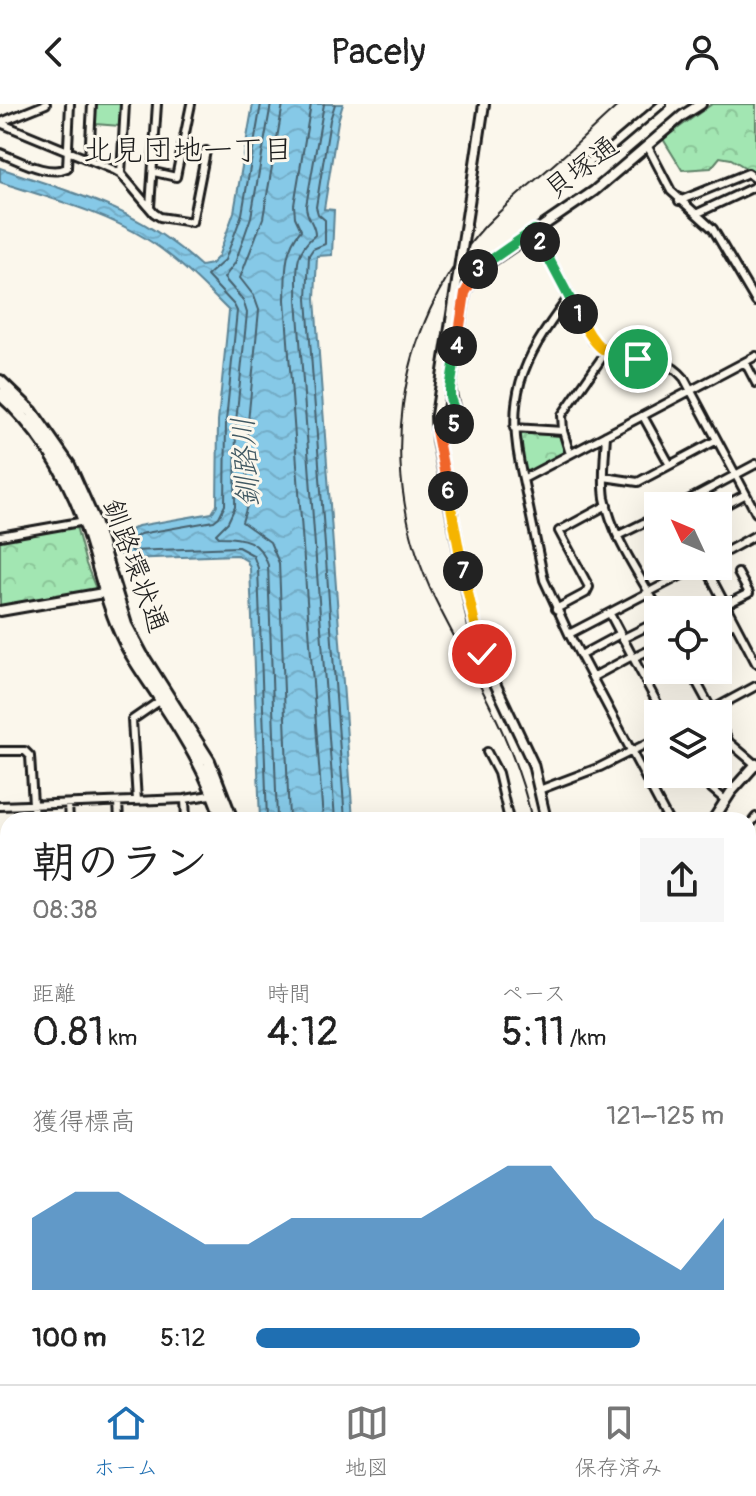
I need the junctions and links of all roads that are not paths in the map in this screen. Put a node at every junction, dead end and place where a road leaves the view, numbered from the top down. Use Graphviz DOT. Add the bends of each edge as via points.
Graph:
graph roads {
  1 [pos="46,104"];
  2 [pos="70,104"];
  3 [pos="92,104"];
  4 [pos="125,104"];
  5 [pos="157,104"];
  6 [pos="191,104"];
  7 [pos="484,104"];
  8 [pos="662,104"];
  9 [pos="701,104"];
  10 [pos="0,123"];
  11 [pos="647,145"];
  12 [pos="69,151"];
  13 [pos="206,151"];
  14 [pos="0,153"];
  15 [pos="89,160"];
  16 [pos="576,163"];
  17 [pos="154,172"];
  18 [pos="121,174"];
  19 [pos="756,179"];
  20 [pos="756,186"];
  21 [pos="679,201"];
  22 [pos="150,207"];
  23 [pos="698,213"];
  24 [pos="534,230"];
  25 [pos="569,297"];
  26 [pos="756,302"];
  27 [pos="606,352"];
  28 [pos="756,356"];
  29 [pos="745,362"];
  30 [pos="0,381"];
  31 [pos="756,383"];
  32 [pos="691,390"];
  33 [pos="0,394"];
  34 [pos="643,416"];
  35 [pos="514,428"];
  36 [pos="436,430"];
  37 [pos="563,431"];
  38 [pos="606,435"];
  39 [pos="717,440"];
  40 [pos="570,454"];
  41 [pos="756,464"];
  42 [pos="670,465"];
  43 [pos="736,475"];
  44 [pos="604,477"];
  45 [pos="523,479"];
  46 [pos="704,492"];
  47 [pos="746,494"];
  48 [pos="732,502"];
  49 [pos="607,505"];
  50 [pos="756,513"];
  51 [pos="88,520"];
  52 [pos="644,523"];
  53 [pos="619,535"];
  54 [pos="756,535"];
  55 [pos="0,536"];
  56 [pos="732,548"];
  57 [pos="738,573"];
  58 [pos="673,580"];
  59 [pos="752,591"];
  60 [pos="110,592"];
  61 [pos="649,592"];
  62 [pos="651,596"];
  63 [pos="732,601"];
  64 [pos="556,609"];
  65 [pos="0,611"];
  66 [pos="610,614"];
  67 [pos="732,619"];
  68 [pos="734,623"];
  69 [pos="644,627"];
  70 [pos="569,634"];
  71 [pos="621,636"];
  72 [pos="644,652"];
  73 [pos="581,655"];
  74 [pos="633,657"];
  75 [pos="756,663"];
  76 [pos="593,677"];
  77 [pos="756,686"];
  78 [pos="161,700"];
  79 [pos="656,700"];
  80 [pos="732,701"];
  81 [pos="732,745"];
  82 [pos="644,746"];
  83 [pos="0,751"];
  84 [pos="632,751"];
  85 [pos="487,752"];
  86 [pos="756,765"];
  87 [pos="711,788"];
  88 [pos="539,790"];
  89 [pos="218,793"];
  90 [pos="185,799"];
  91 [pos="725,800"];
  92 [pos="137,801"];
  93 [pos="118,802"];
  94 [pos="68,804"];
  95 [pos="33,805"];
  96 [pos="0,806"];
  97 [pos="33,812"];
  98 [pos="68,812"];
  99 [pos="119,812"];
  100 [pos="186,812"];
  101 [pos="221,812"];
  102 [pos="228,812"];
  103 [pos="507,812"];
  104 [pos="544,812"];
  105 [pos="664,812"];
  106 [pos="718,812"];
  1 -- 10 [label="street"];
  2 -- 12 [label="street"];
  3 -- 15 [label="street"];
  4 -- 18 [label="street"];
  5 -- 17 [label="street"];
  6 -- 17 [label="street" via="176,177"];
  7 -- 36 [label="street, bridge"];
  8 -- 16 [label="street" via="602,155 580,167"];
  9 -- 11 [label="street, 貝塚通"];
  10 -- 12 [label="street"];
  11 -- 21 [label="street"];
  11 -- 24 [label="street, 貝塚通" via="594,191"];
  12 -- 14 [label="street" via="67,168 59,171"];
  12 -- 15 [label="street"];
  13 -- 22 [label="street" via="192,222 160,217"];
  15 -- 18 [label="street"];
  17 -- 22 [label="street"];
  18 -- 22 [label="street"];
  19 -- 21 [label="street" via="748,173"];
  20 -- 23 [label="street"];
  21 -- 23 [label="street"];
  23 -- 26 [label="street"];
  24 -- 25 [label="street"];
  24 -- 36 [label="street, 貝塚通" via="482,266 468,284 450,389 457,421"];
  25 -- 27 [label="street" via="593,341"];
  25 -- 35 [label="street" via="532,351 520,379"];
  27 -- 32 [label="street" via="669,363"];
  27 -- 37 [label="street" via="562,415"];
  28 -- 29 [label="street"];
  29 -- 31 [label="street"];
  29 -- 32 [label="street"];
  30 -- 51 [label="highway, 釧路環状通" via="45,428 69,465"];
  32 -- 34 [label="street"];
  32 -- 39 [label="street"];
  33 -- 51 [label="highway, 釧路環状通" via="51,453"];
  34 -- 38 [label="street"];
  34 -- 42 [label="street"];
  35 -- 37 [label="street"];
  35 -- 45 [label="street"];
  36 -- 88 [label="street" via="475,632 523,739"];
  37 -- 40 [label="street"];
  38 -- 40 [label="street"];
  38 -- 44 [label="street"];
  39 -- 42 [label="street"];
  39 -- 43 [label="street"];
  40 -- 45 [label="street"];
  41 -- 43 [label="street"];
  42 -- 44 [label="street" via="638,482"];
  43 -- 46 [label="street"];
  43 -- 47 [label="street"];
  44 -- 49 [label="street"];
  45 -- 64 [label="street" via="544,580"];
  47 -- 48 [label="street"];
  47 -- 50 [label="street"];
  49 -- 53 [label="street"];
  49 -- 64 [label="street" via="559,531 589,587"];
  51 -- 55 [label="street"];
  51 -- 60 [label="highway, 釧路環状通"];
  52 -- 53 [label="street"];
  53 -- 61 [label="street"];
  54 -- 56 [label="street"];
  57 -- 59 [label="street"];
  58 -- 61 [label="street"];
  59 -- 63 [label="street"];
  60 -- 65 [label="street"];
  60 -- 78 [label="highway, 釧路環状通" via="126,646"];
  60 -- 89 [label="highway, 釧路環状通" via="134,641 198,741"];
  61 -- 62 [label="street"];
  61 -- 66 [label="street"];
  64 -- 70 [label="street"];
  66 -- 70 [label="street"];
  66 -- 71 [label="street"];
  67 -- 68 [label="street"];
  68 -- 75 [label="street"];
  69 -- 71 [label="street"];
  70 -- 73 [label="street"];
  71 -- 73 [label="street"];
  71 -- 74 [label="street"];
  72 -- 74 [label="street"];
  73 -- 76 [label="street"];
  74 -- 76 [label="street"];
  74 -- 79 [label="street"];
  76 -- 84 [label="street"];
  77 -- 80 [label="street"];
  78 -- 89 [label="highway, 釧路環状通"];
  78 -- 92 [label="street" via="132,720"];
  81 -- 86 [label="street"];
  82 -- 84 [label="street"];
  83 -- 95 [label="street" via="25,751 30,756"];
  84 -- 88 [label="street"];
  84 -- 105 [label="street"];
  85 -- 103 [label="street"];
  86 -- 91 [label="street"];
  87 -- 91 [label="street"];
  88 -- 104 [label="street"];
  89 -- 90 [label="street"];
  89 -- 101 [label="highway, 釧路環状通"];
  89 -- 102 [label="highway, 釧路環状通"];
  90 -- 92 [label="street"];
  90 -- 100 [label="street"];
  91 -- 106 [label="street"];
  92 -- 93 [label="street"];
  93 -- 94 [label="street"];
  93 -- 99 [label="street"];
  94 -- 95 [label="street"];
  94 -- 98 [label="street"];
  95 -- 96 [label="street"];
  95 -- 97 [label="street"];
}
